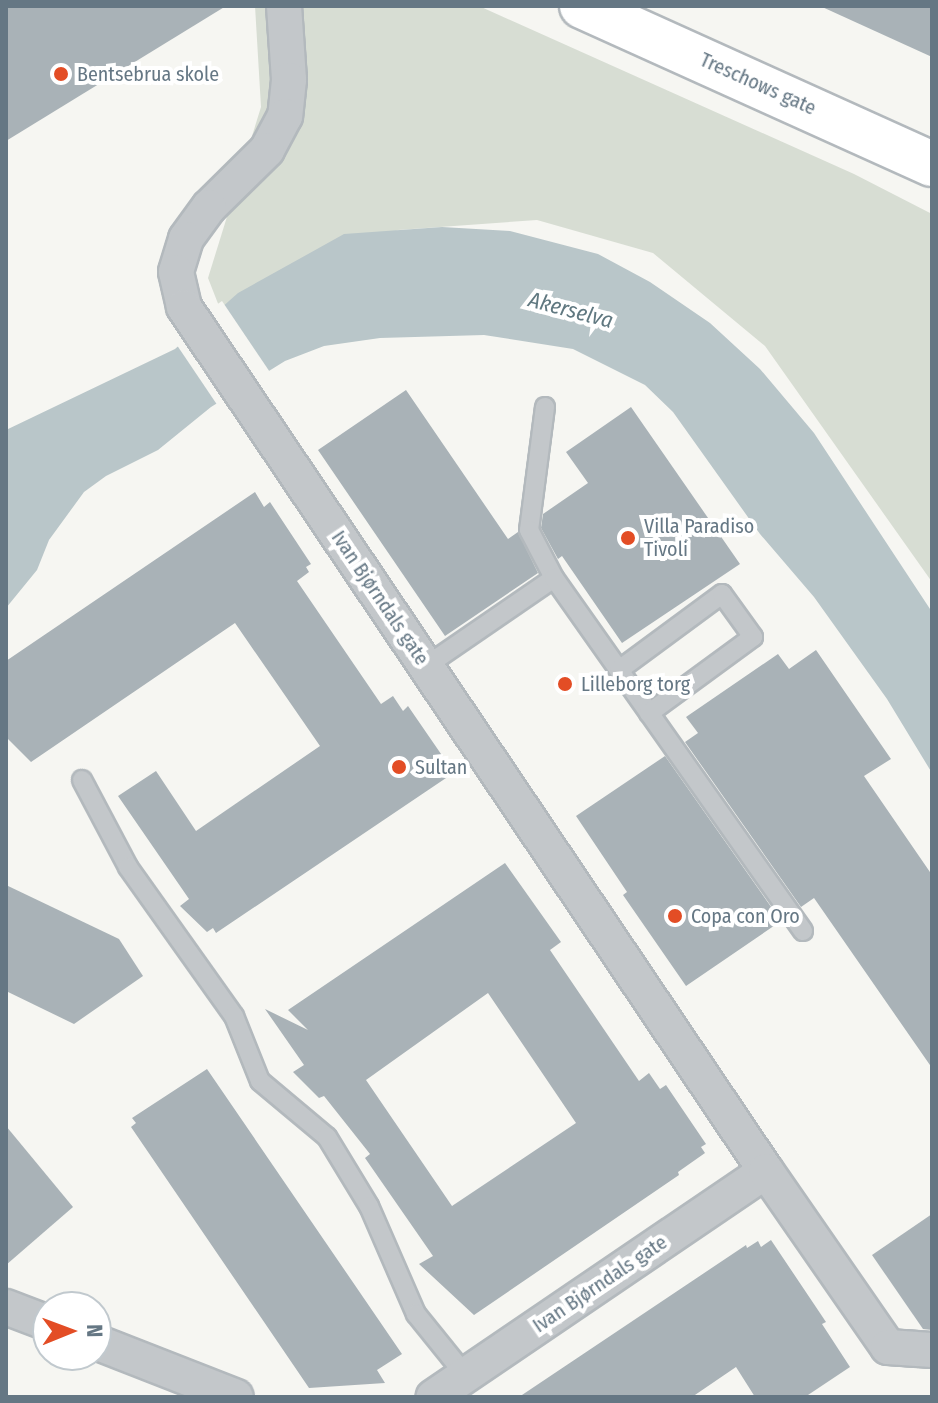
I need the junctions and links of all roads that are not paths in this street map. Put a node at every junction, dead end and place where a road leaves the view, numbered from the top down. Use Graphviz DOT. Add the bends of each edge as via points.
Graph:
graph roads {
  1 [pos="284,6"];
  2 [pos="586,7"];
  3 [pos="932,164"];
  4 [pos="545,407"];
  5 [pos="554,578"];
  6 [pos="426,666"];
  7 [pos="619,670"];
  8 [pos="649,713"];
  9 [pos="82,780"];
  10 [pos="803,931"];
  11 [pos="766,1171"];
  12 [pos="6,1307"];
  13 [pos="32,1317"];
  14 [pos="112,1348"];
  15 [pos="932,1350"];
  16 [pos="466,1376"];
  17 [pos="236,1397"];
  18 [pos="434,1397"];
  1 -- 6 [label="street, Ivan Bjørndals gate" via="289,80 285,116 267,150 209,207 186,239 176,272 178,290 191,317"];
  2 -- 3 [label="street, Treschows gate"];
  4 -- 5 [label="lane" via="529,530"];
  5 -- 6 [label="lane"];
  5 -- 7 [label="lane"];
  6 -- 11 [label="street, Ivan Bjørndals gate"];
  7 -- 8 [label="lane"];
  7 -- 8 [label="lane" via="722,594 753,637"];
  8 -- 10 [label="lane"];
  9 -- 16 [label="lane" via="128,867 234,1016 260,1081 327,1137 369,1206 416,1314"];
  11 -- 15 [label="street, Ivan Bjørndals gate" via="888,1347"];
  11 -- 16 [label="street, Ivan Bjørndals gate"];
  12 -- 13 [label="street"];
  14 -- 17 [label="street"];
  16 -- 18 [label="street, Ivan Bjørndals gate"];
}
